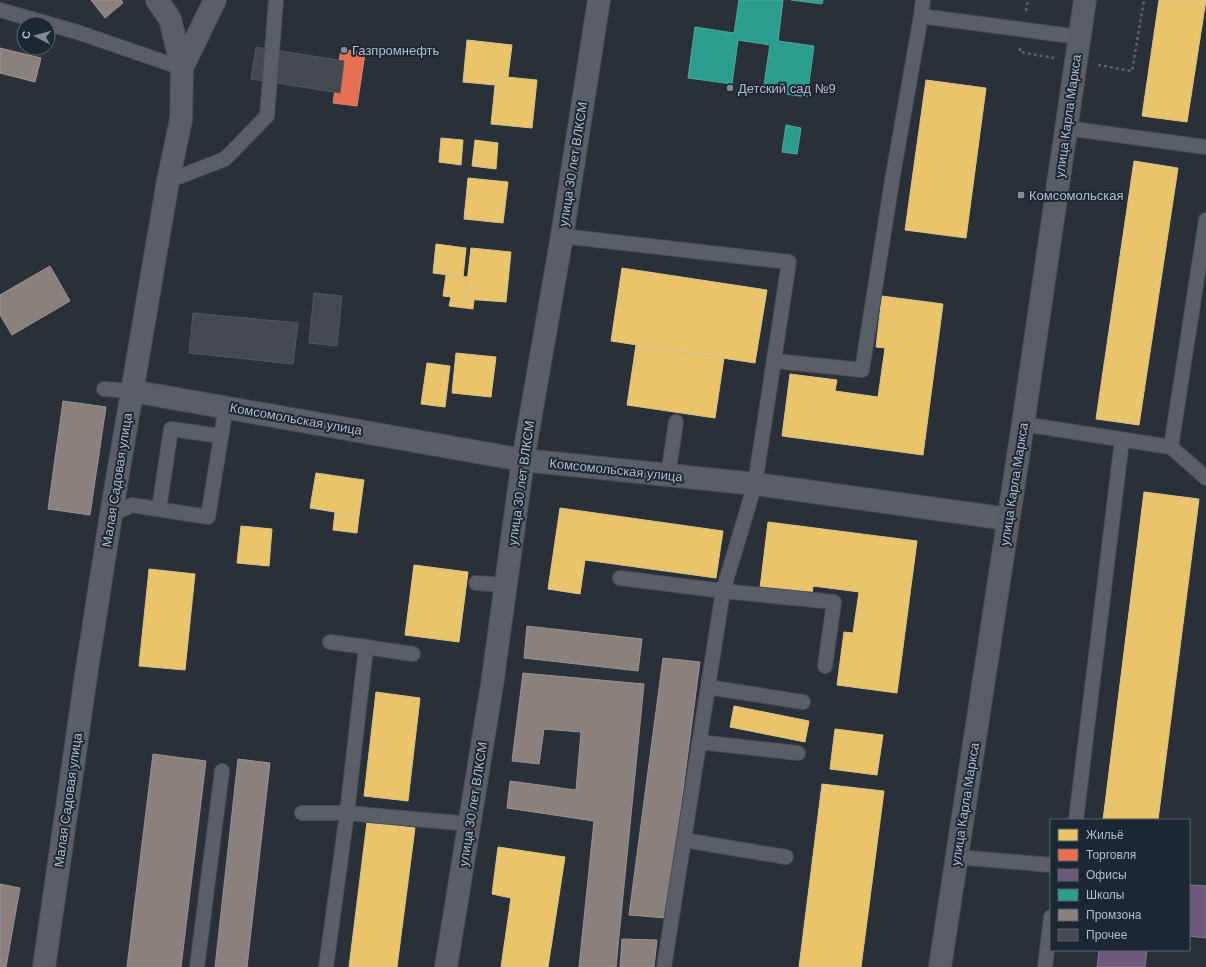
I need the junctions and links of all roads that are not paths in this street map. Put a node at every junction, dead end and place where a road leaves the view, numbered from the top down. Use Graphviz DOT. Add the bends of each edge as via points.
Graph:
graph roads {
  1 [pos="157,0"];
  2 [pos="214,0"];
  3 [pos="276,0"];
  4 [pos="599,0"];
  5 [pos="923,0"];
  6 [pos="1085,0"];
  7 [pos="0,10"];
  8 [pos="921,16"];
  9 [pos="1079,37"];
  10 [pos="182,68"];
  11 [pos="1066,128"];
  12 [pos="1206,147"];
  13 [pos="168,181"];
  14 [pos="1206,220"];
  15 [pos="562,236"];
  16 [pos="774,361"];
  17 [pos="104,390"];
  18 [pos="132,391"];
  19 [pos="226,406"];
  20 [pos="676,422"];
  21 [pos="1023,424"];
  22 [pos="221,436"];
  23 [pos="1122,440"];
  24 [pos="1171,447"];
  25 [pos="523,460"];
  26 [pos="668,475"];
  27 [pos="1206,478"];
  28 [pos="755,484"];
  29 [pos="159,509"];
  30 [pos="111,515"];
  31 [pos="1008,520"];
  32 [pos="620,578"];
  33 [pos="476,583"];
  34 [pos="506,585"];
  35 [pos="723,591"];
  36 [pos="330,642"];
  37 [pos="366,647"];
  38 [pos="413,654"];
  39 [pos="825,666"];
  40 [pos="708,687"];
  41 [pos="803,702"];
  42 [pos="699,742"];
  43 [pos="798,753"];
  44 [pos="222,771"];
  45 [pos="302,813"];
  46 [pos="347,813"];
  47 [pos="1076,819"];
  48 [pos="470,824"];
  49 [pos="684,840"];
  50 [pos="786,857"];
  51 [pos="957,857"];
  52 [pos="1050,865"];
  53 [pos="1050,925"];
  54 [pos="44,967"];
  55 [pos="197,967"];
  56 [pos="326,967"];
  57 [pos="446,967"];
  58 [pos="664,967"];
  59 [pos="940,967"];
  60 [pos="1045,967"];
  1 -- 10 [label="street" via="170,19"];
  2 -- 10 [label="street, Малая Садовая улица"];
  3 -- 13 [label="lane" via="267,116 225,159"];
  4 -- 15 [label="street, улица 30 лет ВЛКСМ"];
  5 -- 8 [label="lane"];
  6 -- 9 [label="main road, улица Карла Маркса"];
  7 -- 10 [label="lane" via="77,32"];
  8 -- 9 [label="lane"];
  8 -- 16 [label="lane" via="862,370"];
  9 -- 11 [label="main road, улица Карла Маркса"];
  10 -- 13 [label="street, Малая Садовая улица" via="181,120"];
  11 -- 12 [label="lane"];
  11 -- 21 [label="main road, улица Карла Маркса"];
  13 -- 18 [label="street, Малая Садовая улица"];
  14 -- 24 [label="lane"];
  15 -- 16 [label="lane" via="789,262"];
  15 -- 25 [label="street, улица 30 лет ВЛКСМ"];
  16 -- 28 [label="lane"];
  17 -- 18 [label="lane"];
  18 -- 19 [label="street, Комсомольская улица"];
  18 -- 30 [label="street, Малая Садовая улица"];
  19 -- 22 [label="lane"];
  19 -- 25 [label="street, Комсомольская улица"];
  20 -- 26 [label="lane"];
  21 -- 23 [label="lane"];
  21 -- 31 [label="main road, улица Карла Маркса"];
  22 -- 29 [label="lane" via="171,429"];
  22 -- 29 [label="lane" via="208,517"];
  23 -- 24 [label="lane"];
  23 -- 47 [label="lane"];
  24 -- 27 [label="lane"];
  25 -- 26 [label="street, Комсомольская улица"];
  25 -- 34 [label="street, улица 30 лет ВЛКСМ"];
  26 -- 28 [label="street, Комсомольская улица"];
  28 -- 31 [label="street, Комсомольская улица"];
  28 -- 35 [label="lane"];
  29 -- 30 [label="lane" via="132,505"];
  30 -- 54 [label="street, Малая Садовая улица"];
  31 -- 51 [label="main road, улица Карла Маркса"];
  32 -- 35 [label="lane"];
  33 -- 34 [label="lane"];
  34 -- 48 [label="street, улица 30 лет ВЛКСМ"];
  35 -- 39 [label="lane" via="834,602"];
  35 -- 40 [label="lane"];
  36 -- 37 [label="lane"];
  37 -- 38 [label="lane"];
  37 -- 46 [label="lane"];
  40 -- 41 [label="lane"];
  40 -- 42 [label="lane"];
  42 -- 43 [label="lane"];
  42 -- 49 [label="lane"];
  44 -- 55 [label="lane"];
  45 -- 46 [label="lane"];
  46 -- 48 [label="lane"];
  46 -- 56 [label="lane"];
  48 -- 57 [label="street, улица 30 лет ВЛКСМ"];
  49 -- 50 [label="lane"];
  49 -- 58 [label="lane"];
  51 -- 52 [label="lane"];
  51 -- 59 [label="main road, улица Карла Маркса"];
  53 -- 60 [label="lane"];
}
